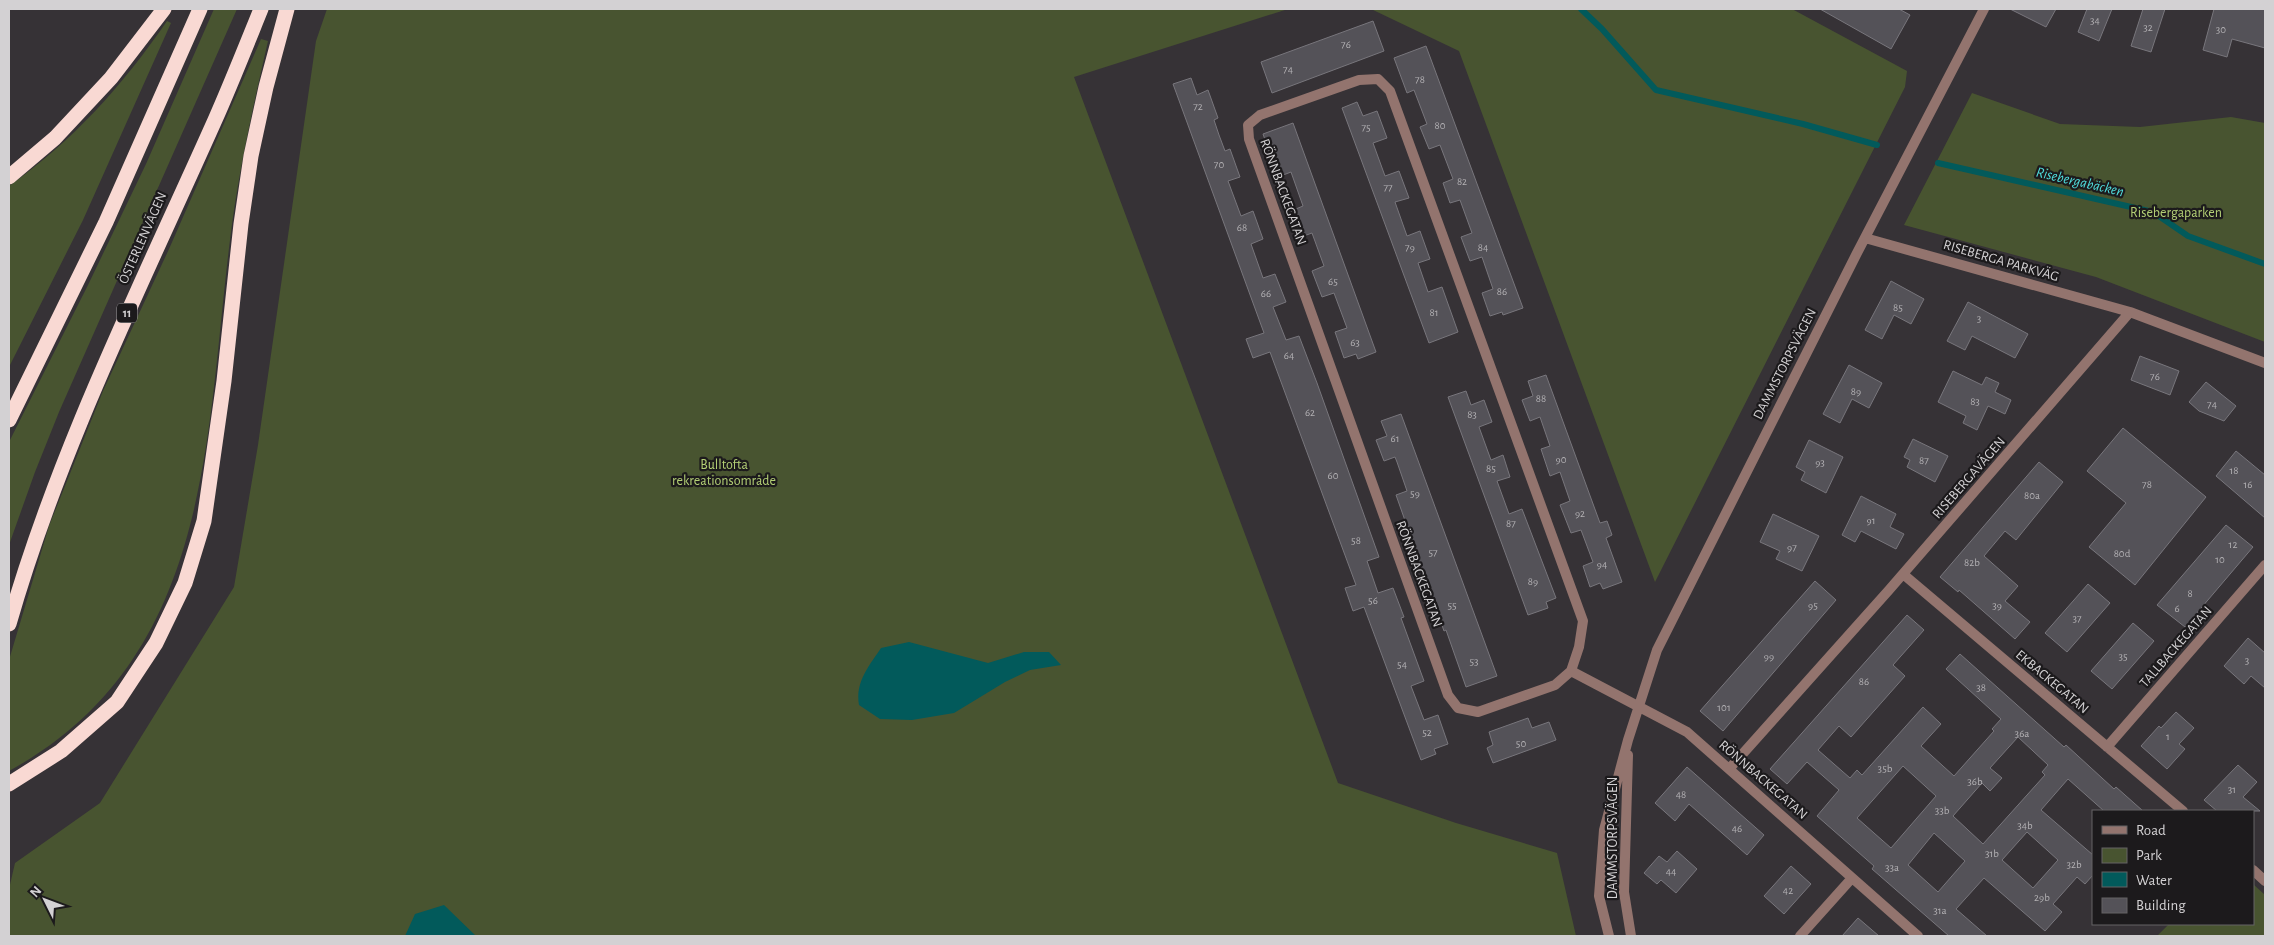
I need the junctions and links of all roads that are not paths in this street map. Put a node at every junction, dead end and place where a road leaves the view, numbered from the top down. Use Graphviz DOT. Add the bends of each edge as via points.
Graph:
graph roads {
  1 [pos="164,9"];
  2 [pos="200,9"];
  3 [pos="261,9"];
  4 [pos="287,9"];
  5 [pos="1984,9"];
  6 [pos="9,177"];
  7 [pos="1865,238"];
  8 [pos="2130,312"];
  9 [pos="2265,363"];
  10 [pos="9,420"];
  11 [pos="2265,565"];
  12 [pos="1903,574"];
  13 [pos="9,624"];
  14 [pos="1570,671"];
  15 [pos="1638,707"];
  16 [pos="1628,740"];
  17 [pos="2107,747"];
  18 [pos="1730,768"];
  19 [pos="9,784"];
  20 [pos="2182,810"];
  21 [pos="2254,871"];
  22 [pos="1852,878"];
  23 [pos="2265,880"];
  24 [pos="1609,936"];
  25 [pos="1631,936"];
  26 [pos="1800,936"];
  27 [pos="1918,936"];
  1 -- 6 [label="highway" via="111,78 55,138"];
  2 -- 10 [label="highway" via="106,222"];
  3 -- 13 [label="highway, ÖSTERLENVÄGEN / 11" via="92,394 49,504"];
  4 -- 19 [label="highway" via="251,156 204,521 185,583 156,643 117,702 61,751"];
  5 -- 7 [label="street, DAMMSTORPSVÄGEN"];
  7 -- 8 [label="street, RISEBERGA PARKVÄG"];
  7 -- 15 [label="street, DAMMSTORPSVÄGEN" via="1656,650"];
  8 -- 9 [label="street"];
  8 -- 12 [label="street, RISEBERGAVÄGEN"];
  11 -- 17 [label="street, TALLBACKEGATAN"];
  12 -- 17 [label="street, EKBACKEGATAN"];
  12 -- 18 [label="street, RISEBERGAVÄGEN"];
  14 -- 14 [label="street, RÖNNBACKEGATAN" via="1579,647 1583,621 1390,91 1378,79 1359,80 1260,115 1248,125 1249,139 1448,694 1458,708 1478,712 1555,684"];
  14 -- 15 [label="street, RÖNNBACKEGATAN"];
  15 -- 16 [label="street, DAMMSTORPSVÄGEN"];
  15 -- 18 [label="street, RÖNNBACKEGATAN" via="1687,732"];
  16 -- 24 [label="street, DAMMSTORPSVÄGEN" via="1604,830 1599,896"];
  16 -- 25 [label="street, DAMMSTORPSVÄGEN" via="1624,892"];
  17 -- 20 [label="street, EKBACKEGATAN"];
  18 -- 22 [label="street, RÖNNBACKEGATAN"];
  21 -- 23 [label="street"];
  22 -- 26 [label="street"];
  22 -- 27 [label="street, RÖNNBACKEGATAN"];
}
